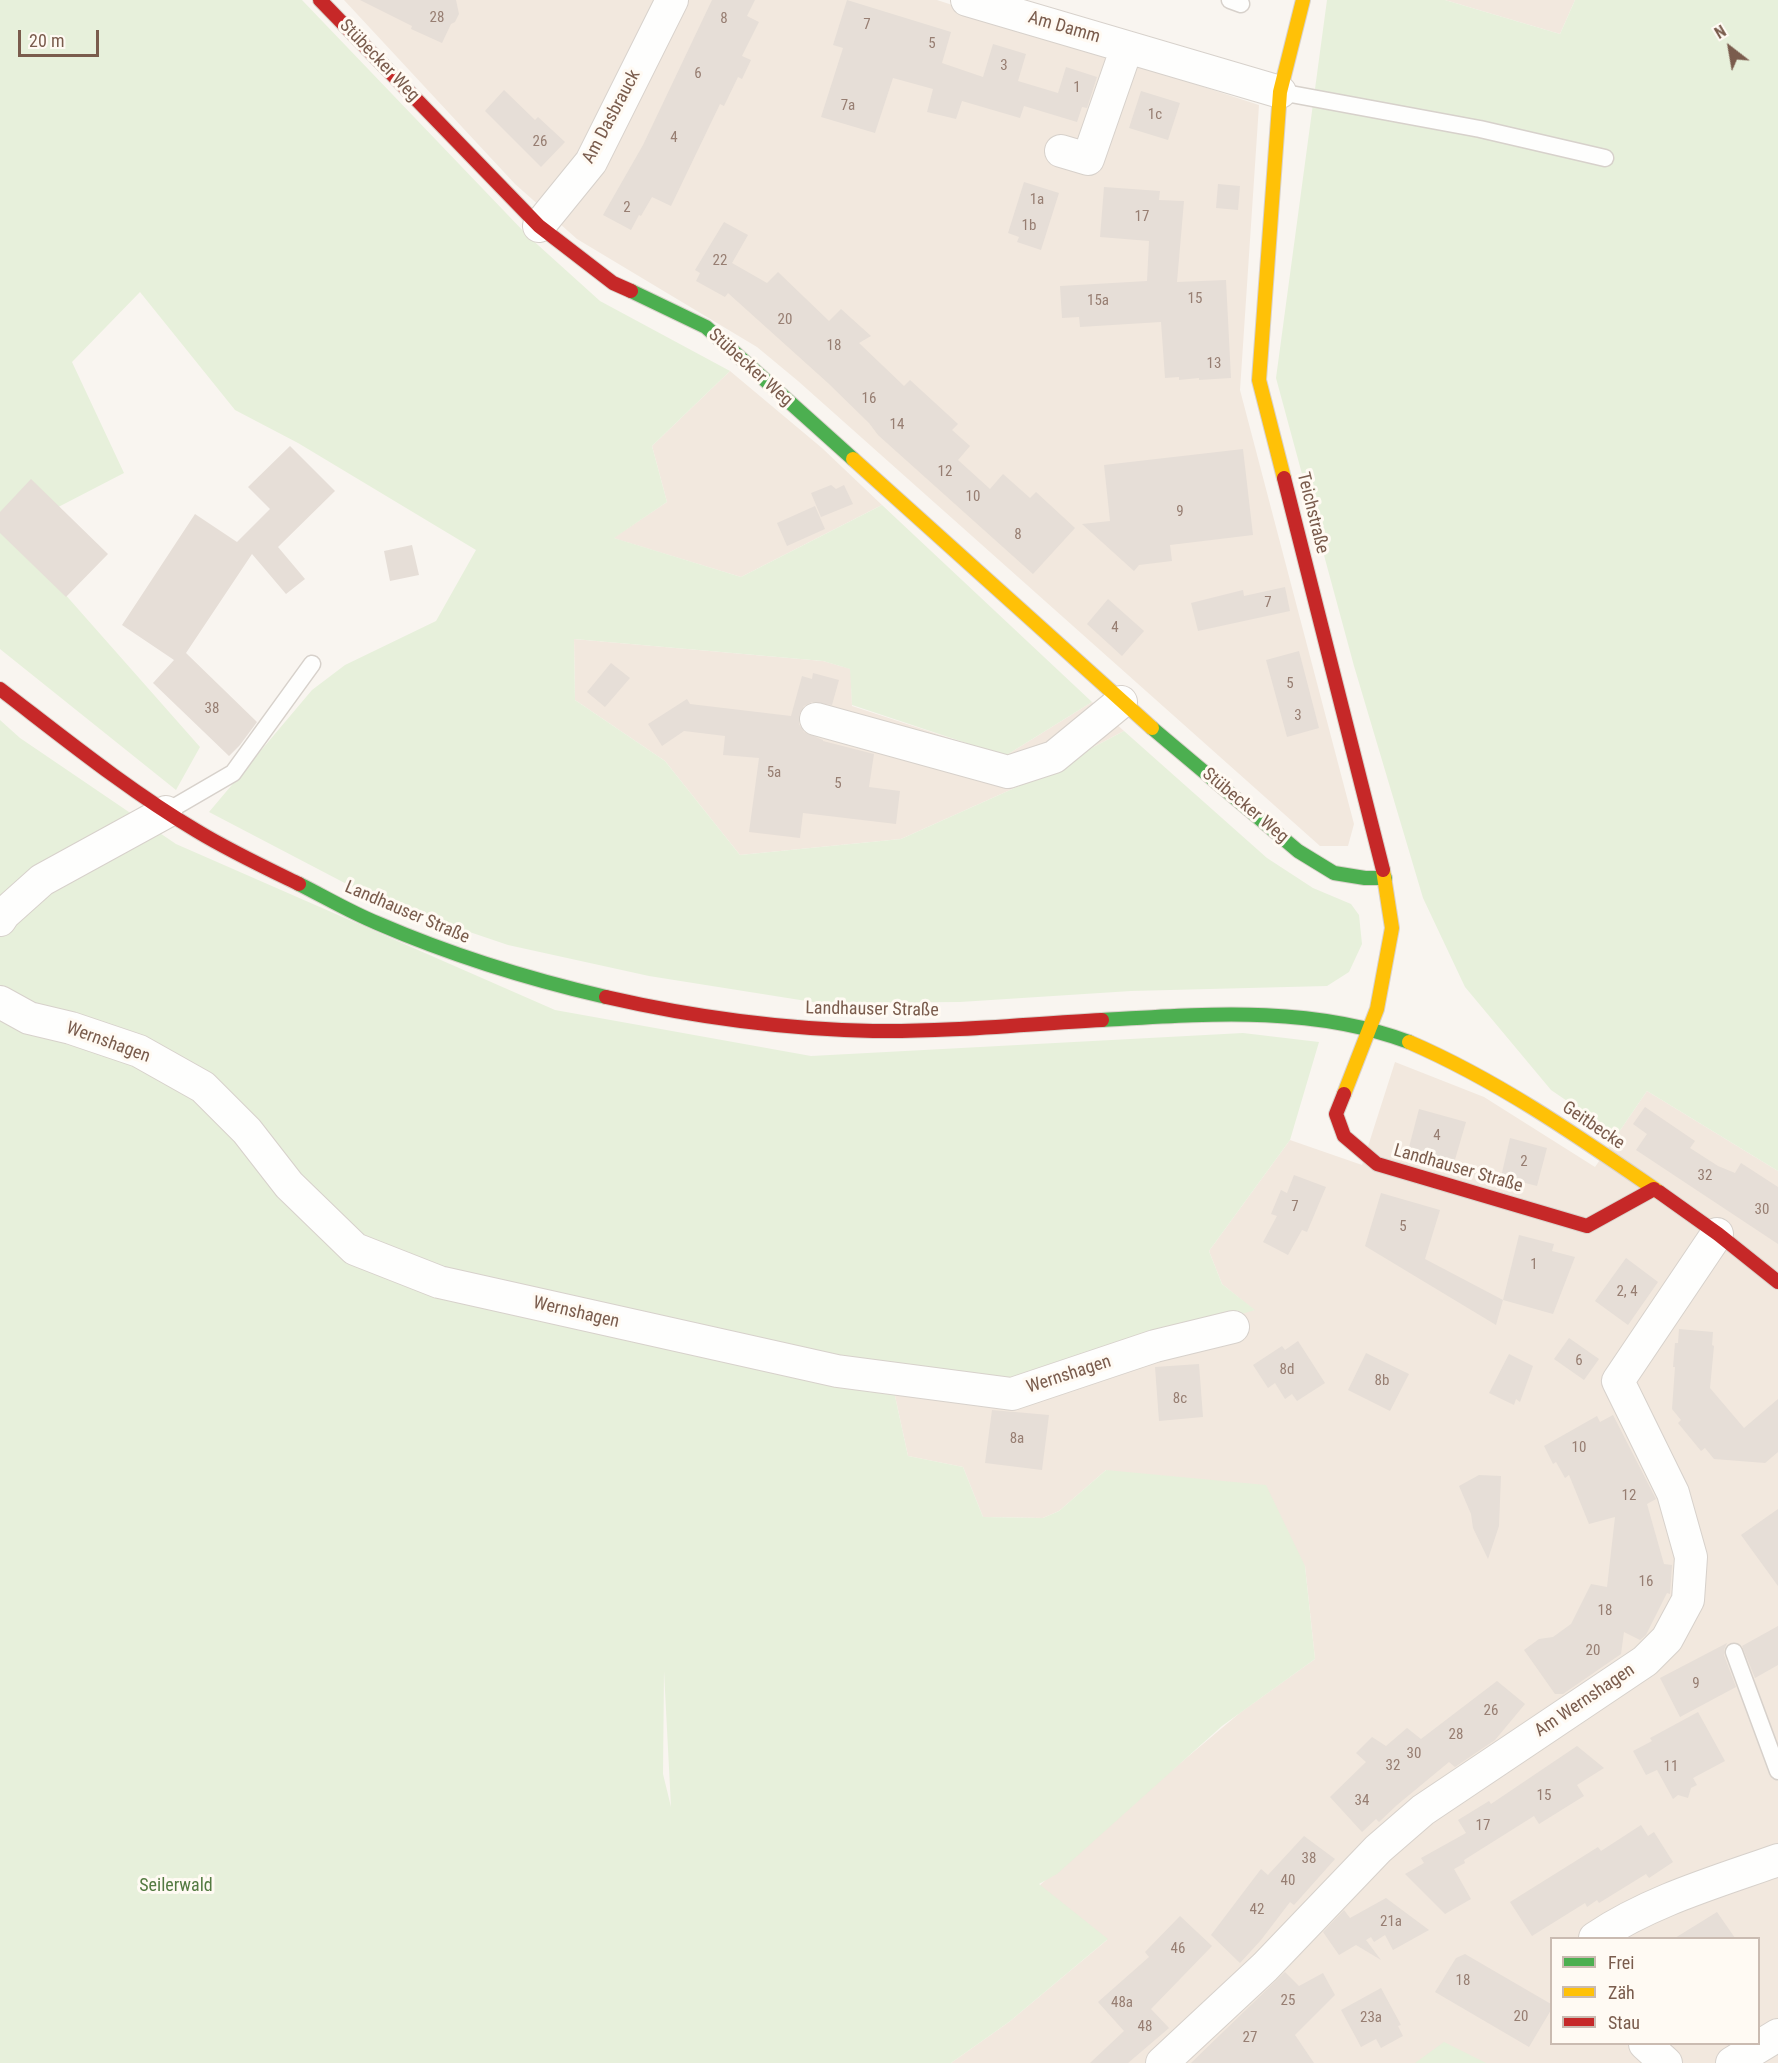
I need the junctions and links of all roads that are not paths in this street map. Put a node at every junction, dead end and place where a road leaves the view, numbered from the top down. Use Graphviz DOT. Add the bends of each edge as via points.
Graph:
graph roads {
  1 [pos="320,0"];
  2 [pos="672,0"];
  3 [pos="967,0"];
  4 [pos="1303,0"];
  5 [pos="1127,47"];
  6 [pos="1280,92"];
  7 [pos="1061,151"];
  8 [pos="1605,158"];
  9 [pos="539,226"];
  10 [pos="312,664"];
  11 [pos="0,689"];
  12 [pos="1121,702"];
  13 [pos="816,719"];
  14 [pos="166,812"];
  15 [pos="1385,878"];
  16 [pos="0,920"];
  17 [pos="0,1002"];
  18 [pos="1371,1029"];
  19 [pos="1654,1189"];
  20 [pos="1718,1234"];
  21 [pos="1778,1282"];
  22 [pos="1233,1327"];
  23 [pos="1734,1652"];
  24 [pos="1778,1771"];
  25 [pos="1778,1860"];
  26 [pos="1596,1937"];
  27 [pos="1778,2035"];
  28 [pos="1646,2045"];
  29 [pos="1162,2063"];
  30 [pos="1666,2063"];
  31 [pos="1732,2063"];
  1 -- 9 [label="street, Stübecker Weg"];
  2 -- 9 [label="street, Am Dasbrauck" via="591,162"];
  3 -- 5 [label="street, Am Damm"];
  4 -- 6 [label="street, Teichstraße"];
  5 -- 6 [label="street, Am Damm"];
  5 -- 7 [label="street" via="1088,159"];
  6 -- 8 [label="lane" via="1480,129"];
  6 -- 15 [label="street, Teichstraße" via="1259,380"];
  9 -- 12 [label="street, Stübecker Weg" via="614,283 706,327"];
  10 -- 14 [label="lane" via="233,773"];
  11 -- 14 [label="street, Landhauser Straße"];
  12 -- 13 [label="street" via="1054,756 1008,772"];
  12 -- 15 [label="street, Stübecker Weg" via="1298,851 1334,873"];
  14 -- 16 [label="street" via="42,880"];
  14 -- 18 [label="street, Landhauser Straße" via="228,849 384,927 468,959 559,987 664,1009 776,1026 894,1032 1141,1017 1266,1015"];
  15 -- 18 [label="street, Teichstraße" via="1392,928"];
  17 -- 22 [label="street, Wernshagen" via="29,1018 139,1051 203,1087 247,1131 289,1185 355,1249 439,1282 837,1371 1012,1394 1155,1346"];
  18 -- 19 [label="street, Geitbecke" via="1423,1048 1509,1092"];
  18 -- 19 [label="street, Landhauser Straße" via="1336,1114 1344,1136 1377,1164 1587,1226"];
  19 -- 20 [label="street, Geitbecke"];
  20 -- 21 [label="street, Geitbecke"];
  20 -- 29 [label="street, Am Wernshagen" via="1618,1381 1673,1493 1691,1557 1688,1600 1667,1640 1645,1661 1423,1810 1378,1849 1265,1967"];
  23 -- 24 [label="lane"];
  25 -- 26 [label="street" via="1704,1885 1619,1922"];
  27 -- 31 [label="street"];
  28 -- 30 [label="street"];
}
